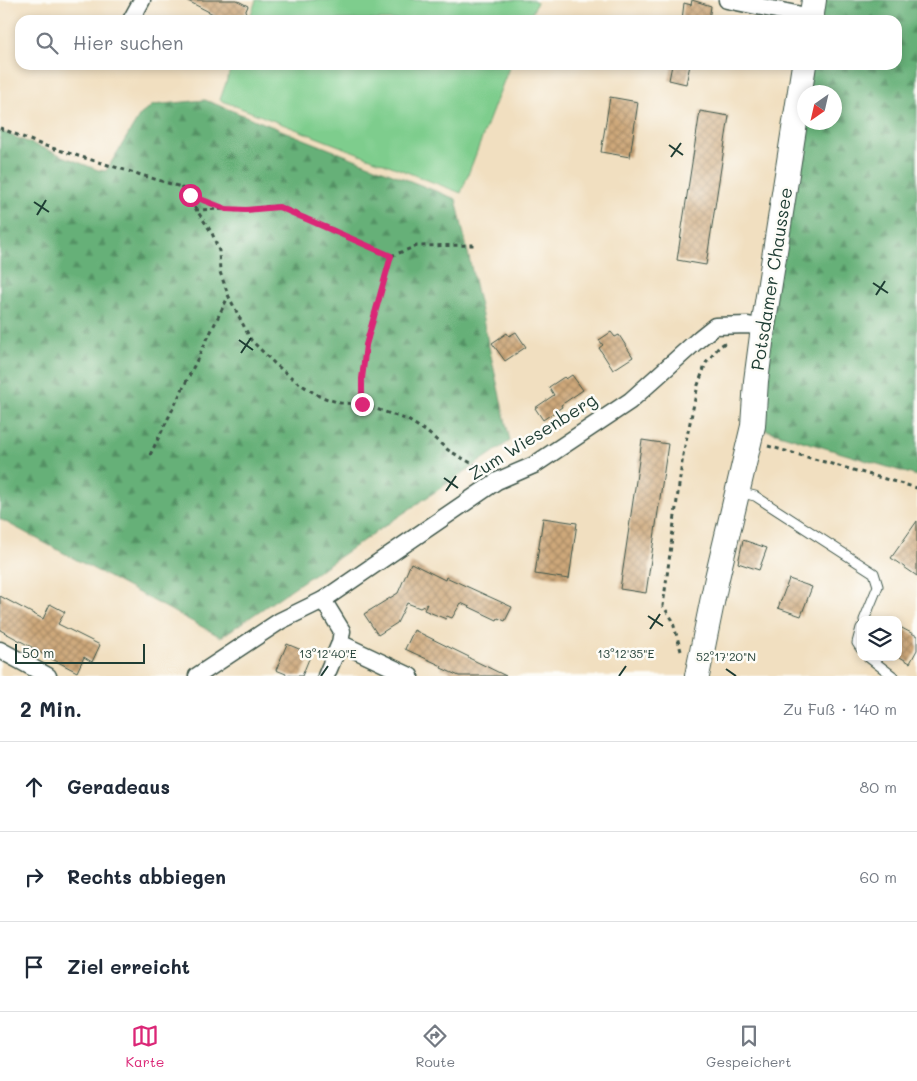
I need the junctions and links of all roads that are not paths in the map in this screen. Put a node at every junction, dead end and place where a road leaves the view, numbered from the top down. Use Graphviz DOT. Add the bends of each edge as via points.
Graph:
graph roads {
  1 [pos="142,0"];
  2 [pos="727,0"];
  3 [pos="812,12"];
  4 [pos="134,15"];
  5 [pos="803,70"];
  6 [pos="755,327"];
  7 [pos="738,492"];
  8 [pos="323,600"];
  9 [pos="866,616"];
  10 [pos="340,643"];
  11 [pos="0,650"];
  12 [pos="873,661"];
  13 [pos="48,676"];
  14 [pos="197,676"];
  15 [pos="326,676"];
  16 [pos="410,676"];
  17 [pos="697,676"];
  18 [pos="893,676"];
  1 -- 4 [label="street"];
  2 -- 3 [label="street"];
  5 -- 6 [label="main road, Potsdamer Chaussee"];
  6 -- 7 [label="main road, Potsdamer Chaussee" via="751,440"];
  6 -- 8 [label="street, Zum Wiesenberg" via="715,326 630,401 534,465 497,482"];
  7 -- 9 [label="lane" via="755,496 874,573 878,586"];
  7 -- 17 [label="main road, Potsdamer Chaussee"];
  8 -- 10 [label="street" via="342,631"];
  8 -- 14 [label="street, Zum Wiesenberg" via="280,621"];
  10 -- 15 [label="street"];
  10 -- 16 [label="street"];
  11 -- 13 [label="street"];
  12 -- 18 [label="lane"];
}
